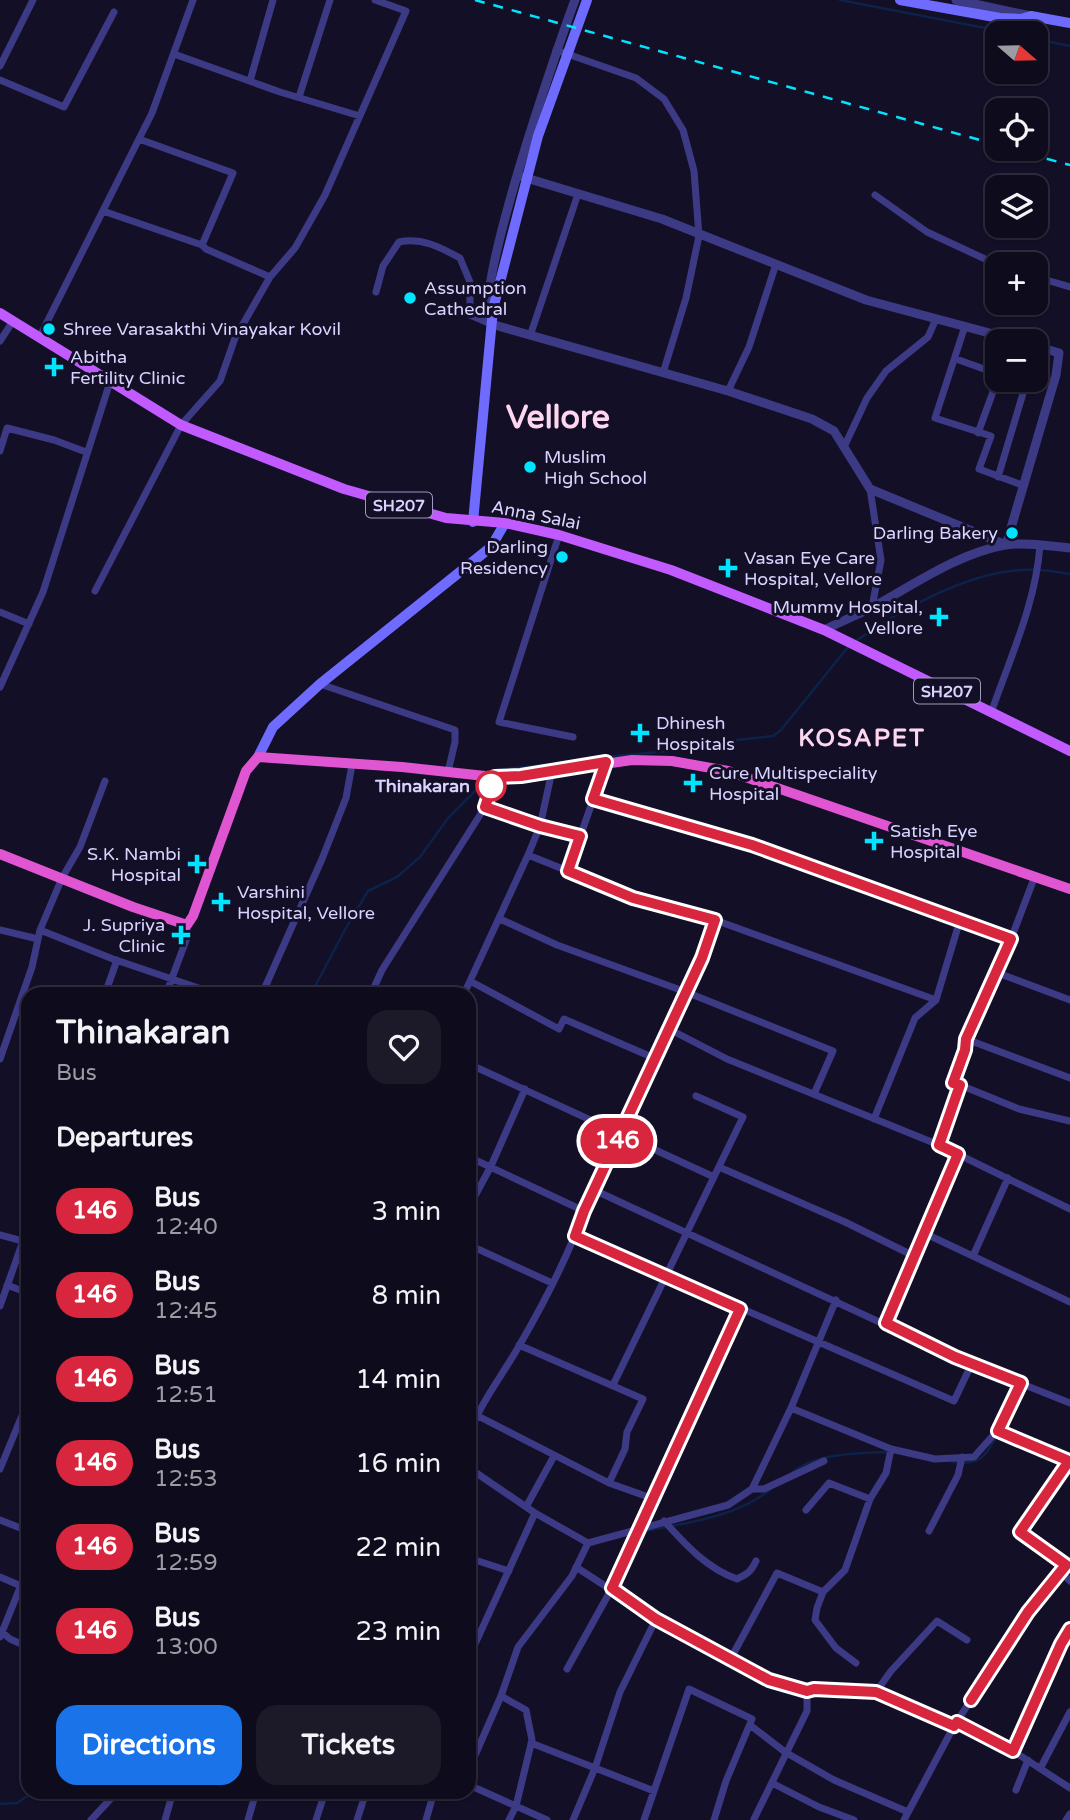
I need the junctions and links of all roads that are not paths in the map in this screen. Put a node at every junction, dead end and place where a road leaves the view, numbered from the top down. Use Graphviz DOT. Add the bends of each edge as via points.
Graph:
graph roads {
  1 [pos="33,0"];
  2 [pos="193,0"];
  3 [pos="274,0"];
  4 [pos="330,0"];
  5 [pos="375,0"];
  6 [pos="576,0"];
  7 [pos="587,0"];
  8 [pos="900,0"];
  9 [pos="956,0"];
  10 [pos="985,7"];
  11 [pos="114,12"];
  12 [pos="1070,23"];
  13 [pos="556,50"];
  14 [pos="174,54"];
  15 [pos="0,66"];
  16 [pos="0,80"];
  17 [pos="250,81"];
  18 [pos="299,97"];
  19 [pos="360,116"];
  20 [pos="139,139"];
  21 [pos="516,175"];
  22 [pos="578,194"];
  23 [pos="875,195"];
  24 [pos="103,211"];
  25 [pos="699,236"];
  26 [pos="202,245"];
  27 [pos="985,259"];
  28 [pos="776,264"];
  29 [pos="270,277"];
  30 [pos="1048,281"];
  31 [pos="1070,287"];
  32 [pos="376,292"];
  33 [pos="0,313"];
  34 [pos="936,319"];
  35 [pos="13,321"];
  36 [pos="491,324"];
  37 [pos="965,326"];
  38 [pos="985,332"];
  39 [pos="531,333"];
  40 [pos="39,338"];
  41 [pos="0,341"];
  42 [pos="1048,351"];
  43 [pos="956,359"];
  44 [pos="985,371"];
  45 [pos="663,373"];
  46 [pos="110,382"];
  47 [pos="728,391"];
  48 [pos="992,392"];
  49 [pos="1023,392"];
  50 [pos="181,425"];
  51 [pos="978,433"];
  52 [pos="844,447"];
  53 [pos="0,451"];
  54 [pos="86,452"];
  55 [pos="998,477"];
  56 [pos="1022,485"];
  57 [pos="870,489"];
  58 [pos="473,522"];
  59 [pos="505,523"];
  60 [pos="559,535"];
  61 [pos="1006,545"];
  62 [pos="1040,545"];
  63 [pos="1070,548"];
  64 [pos="95,591"];
  65 [pos="872,607"];
  66 [pos="0,612"];
  67 [pos="29,624"];
  68 [pos="824,630"];
  69 [pos="320,684"];
  70 [pos="0,687"];
  71 [pos="991,713"];
  72 [pos="573,737"];
  73 [pos="1070,751"];
  74 [pos="258,757"];
  75 [pos="606,762"];
  76 [pos="352,765"];
  77 [pos="552,771"];
  78 [pos="448,772"];
  79 [pos="495,777"];
  80 [pos="105,781"];
  81 [pos="593,799"];
  82 [pos="485,807"];
  83 [pos="540,826"];
  84 [pos="580,836"];
  85 [pos="0,853"];
  86 [pos="528,855"];
  87 [pos="568,871"];
  88 [pos="1035,876"];
  89 [pos="61,878"];
  90 [pos="1070,889"];
  91 [pos="500,919"];
  92 [pos="715,920"];
  93 [pos="960,920"];
  94 [pos="187,925"];
  95 [pos="0,930"];
  96 [pos="40,930"];
  97 [pos="38,939"];
  98 [pos="1011,939"];
  99 [pos="117,960"];
  100 [pos="995,972"];
  101 [pos="172,979"];
  102 [pos="470,981"];
  103 [pos="25,987"];
  104 [pos="107,987"];
  105 [pos="169,987"];
  106 [pos="195,987"];
  107 [pos="265,987"];
  108 [pos="374,987"];
  109 [pos="467,987"];
  110 [pos="686,992"];
  111 [pos="21,999"];
  112 [pos="936,1000"];
  113 [pos="1070,1000"];
  114 [pos="669,1029"];
  115 [pos="966,1039"];
  116 [pos="654,1058"];
  117 [pos="0,1059"];
  118 [pos="476,1067"];
  119 [pos="1070,1078"];
  120 [pos="960,1085"];
  121 [pos="526,1089"];
  122 [pos="814,1094"];
  123 [pos="696,1096"];
  124 [pos="874,1119"];
  125 [pos="1070,1121"];
  126 [pos="621,1133"];
  127 [pos="939,1145"];
  128 [pos="958,1154"];
  129 [pos="476,1160"];
  130 [pos="491,1166"];
  131 [pos="719,1167"];
  132 [pos="714,1177"];
  133 [pos="1008,1178"];
  134 [pos="594,1190"];
  135 [pos="476,1194"];
  136 [pos="1070,1209"];
  137 [pos="584,1211"];
  138 [pos="687,1233"];
  139 [pos="924,1233"];
  140 [pos="0,1235"];
  141 [pos="575,1236"];
  142 [pos="21,1241"];
  143 [pos="476,1248"];
  144 [pos="21,1254"];
  145 [pos="914,1256"];
  146 [pos="973,1256"];
  147 [pos="666,1277"];
  148 [pos="552,1283"];
  149 [pos="7,1286"];
  150 [pos="21,1291"];
  151 [pos="836,1300"];
  152 [pos="1070,1302"];
  153 [pos="0,1306"];
  154 [pos="740,1309"];
  155 [pos="886,1323"];
  156 [pos="817,1343"];
  157 [pos="519,1345"];
  158 [pos="972,1363"];
  159 [pos="1021,1383"];
  160 [pos="613,1385"];
  161 [pos="1069,1400"];
  162 [pos="790,1408"];
  163 [pos="476,1415"];
  164 [pos="21,1429"];
  165 [pos="998,1431"];
  166 [pos="891,1449"];
  167 [pos="554,1456"];
  168 [pos="962,1457"];
  169 [pos="824,1461"];
  170 [pos="1069,1461"];
  171 [pos="0,1469"];
  172 [pos="476,1473"];
  173 [pos="609,1483"];
  174 [pos="752,1489"];
  175 [pos="654,1499"];
  176 [pos="870,1499"];
  177 [pos="526,1507"];
  178 [pos="806,1510"];
  179 [pos="536,1513"];
  180 [pos="0,1520"];
  181 [pos="664,1521"];
  182 [pos="21,1528"];
  183 [pos="642,1528"];
  184 [pos="929,1531"];
  185 [pos="588,1543"];
  186 [pos="476,1560"];
  187 [pos="756,1561"];
  188 [pos="1068,1563"];
  189 [pos="576,1567"];
  190 [pos="509,1571"];
  191 [pos="1061,1572"];
  192 [pos="0,1577"];
  193 [pos="1070,1581"];
  194 [pos="21,1584"];
  195 [pos="612,1588"];
  196 [pos="19,1589"];
  197 [pos="823,1592"];
  198 [pos="656,1619"];
  199 [pos="1070,1629"];
  200 [pos="1,1633"];
  201 [pos="476,1635"];
  202 [pos="967,1640"];
  203 [pos="21,1644"];
  204 [pos="731,1658"];
  205 [pos="856,1663"];
  206 [pos="567,1669"];
  207 [pos="807,1691"];
  208 [pos="876,1692"];
  209 [pos="501,1696"];
  210 [pos="1070,1712"];
  211 [pos="955,1724"];
  212 [pos="750,1725"];
  213 [pos="531,1743"];
  214 [pos="1013,1751"];
  215 [pos="785,1752"];
  216 [pos="476,1753"];
  217 [pos="1028,1760"];
  218 [pos="1041,1767"];
  219 [pos="595,1768"];
  220 [pos="772,1783"];
  221 [pos="476,1788"];
  222 [pos="1070,1788"];
  223 [pos="1016,1790"];
  224 [pos="654,1791"];
  225 [pos="110,1799"];
  226 [pos="171,1799"];
  227 [pos="254,1799"];
  228 [pos="323,1799"];
  229 [pos="364,1799"];
  230 [pos="433,1799"];
  231 [pos="516,1806"];
  232 [pos="1070,1814"];
  233 [pos="906,1816"];
  234 [pos="754,1819"];
  235 [pos="91,1820"];
  236 [pos="165,1820"];
  237 [pos="248,1820"];
  238 [pos="316,1820"];
  239 [pos="357,1820"];
  240 [pos="426,1820"];
  241 [pos="509,1820"];
  242 [pos="547,1820"];
  243 [pos="573,1820"];
  244 [pos="644,1820"];
  245 [pos="714,1820"];
  246 [pos="854,1820"];
  247 [pos="1066,1820"];
  1 -- 15 [label="street"];
  2 -- 14 [label="street"];
  3 -- 17 [label="street"];
  4 -- 18 [label="street"];
  5 -- 19 [label="street" via="406,11"];
  6 -- 13 [label="street"];
  7 -- 36 [label="main road" via="538,135"];
  8 -- 10 [label="main road"];
  9 -- 10 [label="street"];
  10 -- 12 [label="main road" via="1015,19 1031,16"];
  11 -- 16 [label="street" via="64,107"];
  13 -- 21 [label="street"];
  13 -- 25 [label="street" via="636,78 664,99 683,130 694,171"];
  14 -- 17 [label="street"];
  14 -- 20 [label="street"];
  17 -- 18 [label="street"];
  18 -- 19 [label="street"];
  19 -- 29 [label="street" via="325,195 295,248"];
  20 -- 24 [label="street"];
  20 -- 26 [label="street" via="233,173"];
  21 -- 22 [label="street"];
  21 -- 36 [label="street" via="490,288 486,317"];
  22 -- 25 [label="street" via="662,219"];
  22 -- 39 [label="street"];
  23 -- 27 [label="street" via="927,232"];
  24 -- 26 [label="street"];
  24 -- 40 [label="street"];
  25 -- 28 [label="street"];
  25 -- 45 [label="street"];
  26 -- 29 [label="street"];
  28 -- 34 [label="street" via="866,300"];
  28 -- 47 [label="street" via="749,347"];
  29 -- 50 [label="street" via="235,338 220,381"];
  30 -- 31 [label="street"];
  32 -- 36 [label="street" via="383,266 399,242 413,239 460,258 470,282 470,315"];
  33 -- 35 [label="main road, Anna Salai / SH207"];
  34 -- 37 [label="street"];
  34 -- 52 [label="street" via="928,337 886,371 867,398"];
  35 -- 40 [label="main road, Anna Salai / SH207"];
  35 -- 41 [label="street"];
  36 -- 39 [label="street"];
  36 -- 58 [label="main road"];
  37 -- 38 [label="street"];
  37 -- 43 [label="street"];
  39 -- 45 [label="street"];
  40 -- 46 [label="main road, Anna Salai / SH207"];
  42 -- 56 [label="street" via="1059,353 1056,375"];
  43 -- 44 [label="street"];
  43 -- 51 [label="street" via="935,418"];
  45 -- 47 [label="street"];
  46 -- 50 [label="main road, Anna Salai / SH207"];
  46 -- 54 [label="street"];
  47 -- 52 [label="street" via="812,419 834,431"];
  48 -- 51 [label="street"];
  49 -- 55 [label="street"];
  50 -- 58 [label="main road, Anna Salai / SH207" via="344,489 446,519"];
  50 -- 64 [label="street"];
  51 -- 55 [label="street" via="990,436 979,469"];
  52 -- 57 [label="street"];
  53 -- 54 [label="street" via="7,428"];
  54 -- 67 [label="street"];
  55 -- 56 [label="street"];
  56 -- 61 [label="street"];
  57 -- 61 [label="street"];
  57 -- 65 [label="street" via="881,560"];
  58 -- 59 [label="main road, Anna Salai / SH207"];
  59 -- 60 [label="main road, Anna Salai / SH207"];
  59 -- 69 [label="main road" via="491,547"];
  60 -- 68 [label="main road, Anna Salai / SH207" via="659,565"];
  60 -- 72 [label="street" via="499,722"];
  61 -- 62 [label="street"];
  61 -- 65 [label="street" via="912,583"];
  62 -- 63 [label="street"];
  62 -- 71 [label="street" via="1038,573"];
  65 -- 68 [label="street"];
  66 -- 67 [label="street"];
  67 -- 70 [label="street"];
  68 -- 71 [label="main road, Anna Salai / SH207"];
  69 -- 74 [label="main road" via="273,727"];
  69 -- 78 [label="street" via="455,730"];
  71 -- 73 [label="main road, Anna Salai / SH207"];
  74 -- 76 [label="highway"];
  74 -- 94 [label="highway" via="246,771"];
  75 -- 77 [label="highway"];
  75 -- 81 [label="street"];
  75 -- 88 [label="highway" via="672,761 728,771"];
  76 -- 78 [label="highway"];
  76 -- 107 [label="street" via="346,798"];
  77 -- 79 [label="highway"];
  77 -- 83 [label="street"];
  78 -- 79 [label="highway"];
  79 -- 82 [label="street"];
  80 -- 89 [label="street" via="80,847"];
  81 -- 84 [label="street"];
  81 -- 93 [label="street" via="752,845"];
  82 -- 83 [label="street"];
  82 -- 108 [label="street"];
  83 -- 84 [label="street"];
  83 -- 86 [label="street"];
  84 -- 87 [label="street"];
  85 -- 89 [label="highway"];
  86 -- 87 [label="street"];
  86 -- 91 [label="street"];
  87 -- 92 [label="street" via="633,898"];
  88 -- 90 [label="highway"];
  88 -- 98 [label="street"];
  89 -- 94 [label="highway"];
  89 -- 96 [label="street"];
  91 -- 102 [label="street"];
  91 -- 110 [label="street"];
  92 -- 110 [label="street"];
  92 -- 112 [label="street"];
  93 -- 98 [label="street"];
  93 -- 112 [label="street"];
  94 -- 101 [label="street" via="188,935"];
  95 -- 97 [label="street"];
  96 -- 97 [label="street"];
  96 -- 99 [label="street"];
  97 -- 103 [label="street"];
  98 -- 100 [label="street"];
  99 -- 101 [label="street"];
  99 -- 104 [label="street"];
  100 -- 113 [label="street"];
  100 -- 115 [label="street"];
  101 -- 105 [label="street"];
  101 -- 106 [label="street"];
  102 -- 109 [label="street"];
  102 -- 116 [label="street" via="559,1029 564,1019"];
  110 -- 114 [label="street"];
  110 -- 122 [label="street" via="833,1051"];
  111 -- 117 [label="street"];
  112 -- 124 [label="street" via="915,1018"];
  114 -- 116 [label="street"];
  114 -- 122 [label="street" via="727,1059"];
  115 -- 119 [label="street"];
  115 -- 120 [label="street" via="953,1083"];
  116 -- 126 [label="street"];
  118 -- 121 [label="street"];
  120 -- 125 [label="street" via="1019,1109"];
  120 -- 127 [label="street"];
  121 -- 126 [label="street"];
  121 -- 130 [label="street"];
  122 -- 124 [label="street"];
  123 -- 131 [label="street" via="743,1117"];
  124 -- 127 [label="street"];
  126 -- 132 [label="street"];
  126 -- 134 [label="street"];
  127 -- 128 [label="street"];
  128 -- 133 [label="street"];
  128 -- 139 [label="street"];
  129 -- 130 [label="street"];
  130 -- 135 [label="street"];
  130 -- 137 [label="street"];
  131 -- 132 [label="street"];
  131 -- 145 [label="street"];
  132 -- 138 [label="street"];
  133 -- 136 [label="street"];
  133 -- 146 [label="street"];
  134 -- 137 [label="street"];
  134 -- 138 [label="street"];
  137 -- 141 [label="street"];
  138 -- 147 [label="street"];
  138 -- 151 [label="street"];
  139 -- 145 [label="street"];
  139 -- 146 [label="street"];
  140 -- 142 [label="street"];
  141 -- 147 [label="street"];
  141 -- 148 [label="street"];
  143 -- 148 [label="street"];
  144 -- 149 [label="street"];
  145 -- 155 [label="street"];
  146 -- 152 [label="street"];
  147 -- 154 [label="street"];
  147 -- 160 [label="street"];
  148 -- 157 [label="street"];
  149 -- 150 [label="street"];
  149 -- 153 [label="street"];
  151 -- 155 [label="street"];
  151 -- 156 [label="street"];
  154 -- 156 [label="street"];
  154 -- 175 [label="street"];
  155 -- 158 [label="street"];
  156 -- 158 [label="street" via="954,1401"];
  156 -- 162 [label="street"];
  157 -- 160 [label="street"];
  157 -- 163 [label="street"];
  158 -- 159 [label="street"];
  159 -- 161 [label="street"];
  159 -- 165 [label="street"];
  160 -- 173 [label="street" via="643,1399"];
  162 -- 166 [label="street"];
  162 -- 174 [label="street"];
  163 -- 167 [label="street"];
  164 -- 171 [label="street"];
  165 -- 168 [label="street" via="974,1457"];
  165 -- 170 [label="street"];
  166 -- 168 [label="street" via="935,1459"];
  166 -- 176 [label="street" via="886,1473"];
  167 -- 173 [label="street"];
  167 -- 177 [label="street"];
  168 -- 184 [label="street" via="958,1475"];
  169 -- 174 [label="street" via="764,1489"];
  170 -- 188 [label="street" via="1020,1532"];
  172 -- 177 [label="street"];
  173 -- 175 [label="street"];
  174 -- 181 [label="street" via="728,1505"];
  175 -- 183 [label="street"];
  176 -- 178 [label="street" via="829,1483"];
  176 -- 197 [label="street" via="845,1570"];
  177 -- 179 [label="street"];
  179 -- 185 [label="street"];
  179 -- 190 [label="street"];
  180 -- 182 [label="street"];
  181 -- 183 [label="street"];
  181 -- 187 [label="street" via="694,1553 726,1575 744,1576"];
  183 -- 185 [label="street"];
  183 -- 195 [label="street"];
  185 -- 189 [label="street"];
  186 -- 190 [label="street"];
  188 -- 191 [label="street"];
  189 -- 195 [label="street"];
  189 -- 209 [label="street" via="519,1647"];
  190 -- 201 [label="street"];
  191 -- 193 [label="street"];
  191 -- 211 [label="street" via="1028,1612"];
  192 -- 196 [label="street"];
  194 -- 196 [label="street"];
  195 -- 198 [label="street"];
  195 -- 206 [label="street"];
  196 -- 200 [label="street"];
  197 -- 204 [label="street" via="777,1573"];
  197 -- 205 [label="street" via="815,1620 836,1648"];
  198 -- 204 [label="street"];
  198 -- 219 [label="street" via="620,1692"];
  199 -- 214 [label="street"];
  200 -- 203 [label="street"];
  202 -- 208 [label="street" via="937,1621"];
  204 -- 207 [label="street" via="769,1680"];
  207 -- 208 [label="street"];
  207 -- 215 [label="street" via="807,1711"];
  208 -- 211 [label="street"];
  209 -- 213 [label="street" via="526,1710"];
  209 -- 216 [label="street"];
  210 -- 218 [label="street"];
  211 -- 214 [label="street"];
  211 -- 233 [label="street"];
  212 -- 215 [label="street"];
  212 -- 224 [label="street" via="752,1719 689,1689"];
  212 -- 245 [label="street"];
  213 -- 219 [label="street"];
  213 -- 231 [label="street"];
  214 -- 217 [label="street"];
  215 -- 220 [label="street"];
  215 -- 233 [label="street"];
  217 -- 218 [label="street"];
  217 -- 223 [label="street"];
  218 -- 222 [label="street"];
  219 -- 224 [label="street"];
  219 -- 243 [label="street"];
  220 -- 234 [label="street"];
  220 -- 246 [label="street"];
  221 -- 231 [label="street"];
  224 -- 244 [label="street"];
  225 -- 235 [label="street"];
  226 -- 236 [label="street"];
  227 -- 237 [label="street"];
  228 -- 238 [label="street"];
  229 -- 239 [label="street"];
  230 -- 240 [label="street"];
  231 -- 241 [label="street"];
  231 -- 242 [label="street"];
  232 -- 247 [label="street"];
}
